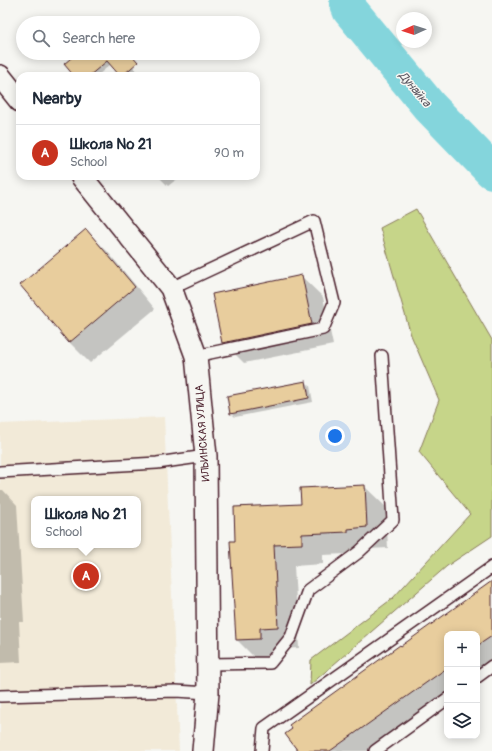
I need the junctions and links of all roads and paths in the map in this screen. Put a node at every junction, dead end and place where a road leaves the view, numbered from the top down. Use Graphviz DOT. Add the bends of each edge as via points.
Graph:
graph roads {
  1 [pos="0,76"];
  2 [pos="16,96"];
  3 [pos="84,180"];
  4 [pos="172,288"];
  5 [pos="196,356"];
  6 [pos="382,356"];
  7 [pos="206,456"];
  8 [pos="0,472"];
  9 [pos="492,568"];
  10 [pos="208,664"];
  11 [pos="492,666"];
  12 [pos="480,675"];
  13 [pos="208,693"];
  14 [pos="0,696"];
  15 [pos="444,701"];
  16 [pos="203,751"];
  17 [pos="262,751"];
  18 [pos="375,751"];
  1 -- 2 [label="street"];
  3 -- 4 [label="street, ИЛЬИНСКАЯ УЛИЦА"];
  4 -- 5 [label="street, ИЛЬИНСКАЯ УЛИЦА"];
  4 -- 5 [label="lane" via="314,221 334,303 324,329"];
  5 -- 7 [label="street, ИЛЬИНСКАЯ УЛИЦА"];
  6 -- 10 [label="lane" via="393,520 359,552 308,590 291,637 270,663"];
  7 -- 8 [label="lane" via="157,463"];
  7 -- 10 [label="street, ИЛЬИНСКАЯ УЛИЦА"];
  9 -- 17 [label="lane" via="264,728"];
  10 -- 13 [label="street, ИЛЬИНСКАЯ УЛИЦА"];
  11 -- 12 [label="lane"];
  13 -- 14 [label="lane"];
  13 -- 16 [label="street, ИЛЬИНСКАЯ УЛИЦА"];
  15 -- 18 [label="lane"];
}
